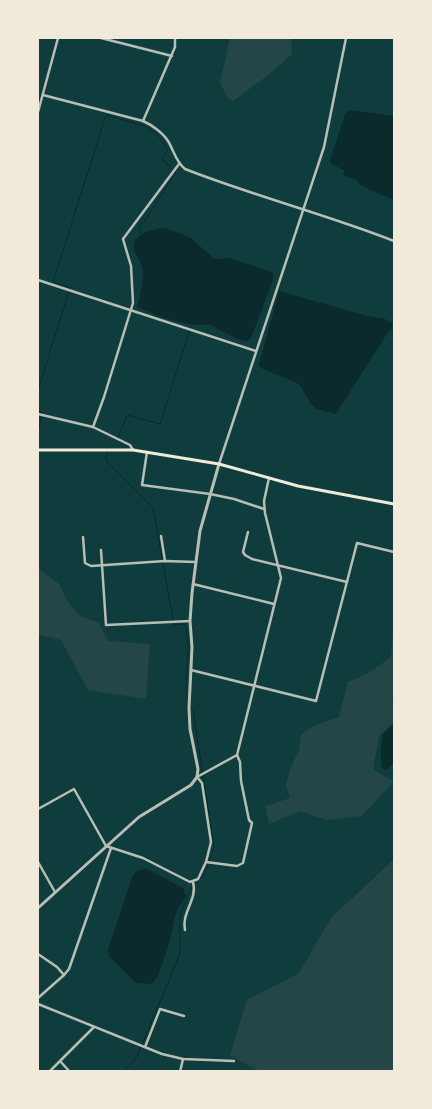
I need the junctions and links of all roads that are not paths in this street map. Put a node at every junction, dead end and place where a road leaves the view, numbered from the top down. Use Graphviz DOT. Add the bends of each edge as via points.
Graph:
graph roads {
  1 [pos="58,38"];
  2 [pos="101,38"];
  3 [pos="118,38"];
  4 [pos="175,38"];
  5 [pos="346,38"];
  6 [pos="119,42"];
  7 [pos="172,56"];
  8 [pos="43,95"];
  9 [pos="38,112"];
  10 [pos="143,121"];
  11 [pos="179,164"];
  12 [pos="302,209"];
  13 [pos="394,241"];
  14 [pos="38,280"];
  15 [pos="132,310"];
  16 [pos="256,351"];
  17 [pos="38,414"];
  18 [pos="92,427"];
  19 [pos="38,450"];
  20 [pos="133,450"];
  21 [pos="147,452"];
  22 [pos="219,464"];
  23 [pos="269,478"];
  24 [pos="210,494"];
  25 [pos="394,504"];
  26 [pos="264,508"];
  27 [pos="248,532"];
  28 [pos="161,536"];
  29 [pos="84,537"];
  30 [pos="101,550"];
  31 [pos="394,552"];
  32 [pos="165,561"];
  33 [pos="194,562"];
  34 [pos="277,564"];
  35 [pos="102,565"];
  36 [pos="347,582"];
  37 [pos="192,584"];
  38 [pos="274,604"];
  39 [pos="190,621"];
  40 [pos="191,670"];
  41 [pos="254,686"];
  42 [pos="237,755"];
  43 [pos="197,777"];
  44 [pos="38,809"];
  45 [pos="106,846"];
  46 [pos="111,848"];
  47 [pos="38,862"];
  48 [pos="206,862"];
  49 [pos="193,882"];
  50 [pos="55,892"];
  51 [pos="38,908"];
  52 [pos="184,930"];
  53 [pos="38,954"];
  54 [pos="64,975"];
  55 [pos="38,998"];
  56 [pos="38,1004"];
  57 [pos="184,1016"];
  58 [pos="94,1027"];
  59 [pos="145,1047"];
  60 [pos="183,1059"];
  61 [pos="60,1061"];
  62 [pos="234,1061"];
  63 [pos="49,1072"];
  64 [pos="70,1072"];
  65 [pos="180,1072"];
  1 -- 8 [label="street"];
  2 -- 6 [label="street"];
  3 -- 6 [label="street"];
  4 -- 7 [label="street"];
  5 -- 12 [label="street" via="324,147"];
  6 -- 7 [label="street"];
  7 -- 10 [label="street"];
  8 -- 9 [label="street"];
  8 -- 10 [label="street"];
  10 -- 11 [label="street" via="167,140"];
  11 -- 12 [label="street" via="205,177"];
  11 -- 15 [label="street" via="123,239 134,289"];
  12 -- 13 [label="street"];
  12 -- 16 [label="street"];
  14 -- 15 [label="street"];
  15 -- 16 [label="street"];
  15 -- 18 [label="street"];
  16 -- 22 [label="street"];
  17 -- 18 [label="street"];
  18 -- 20 [label="street" via="130,445"];
  19 -- 20 [label="main road"];
  20 -- 21 [label="main road"];
  21 -- 22 [label="main road"];
  21 -- 24 [label="street" via="142,486"];
  22 -- 23 [label="main road"];
  22 -- 24 [label="street"];
  23 -- 25 [label="main road"];
  23 -- 26 [label="street"];
  24 -- 26 [label="street"];
  24 -- 33 [label="street"];
  26 -- 34 [label="street"];
  27 -- 34 [label="street" via="245,555"];
  28 -- 32 [label="street"];
  29 -- 35 [label="street" via="85,563"];
  30 -- 35 [label="street"];
  31 -- 36 [label="street" via="357,543"];
  32 -- 33 [label="street"];
  32 -- 35 [label="street"];
  33 -- 37 [label="street"];
  34 -- 36 [label="street"];
  34 -- 38 [label="street" via="281,578"];
  35 -- 39 [label="street" via="106,625"];
  36 -- 41 [label="street" via="316,701"];
  37 -- 38 [label="street"];
  37 -- 39 [label="street"];
  38 -- 41 [label="street"];
  39 -- 40 [label="street"];
  40 -- 41 [label="street"];
  40 -- 43 [label="street" via="189,715"];
  41 -- 42 [label="street"];
  42 -- 43 [label="street"];
  42 -- 48 [label="street" via="252,823 242,863 237,866"];
  43 -- 45 [label="street" via="139,817"];
  43 -- 48 [label="street" via="202,783 211,842"];
  44 -- 45 [label="street" via="74,789"];
  45 -- 46 [label="street"];
  45 -- 50 [label="street"];
  46 -- 49 [label="street" via="143,858"];
  46 -- 54 [label="street" via="69,969"];
  47 -- 50 [label="street"];
  48 -- 49 [label="street" via="198,879"];
  49 -- 52 [label="street" via="195,889 183,923"];
  50 -- 51 [label="street"];
  53 -- 54 [label="street"];
  54 -- 55 [label="street"];
  56 -- 58 [label="street"];
  57 -- 59 [label="street" via="160,1009"];
  58 -- 59 [label="street"];
  58 -- 61 [label="street"];
  59 -- 60 [label="street"];
  60 -- 62 [label="street"];
  60 -- 65 [label="street"];
  61 -- 63 [label="street"];
  61 -- 64 [label="street"];
}
